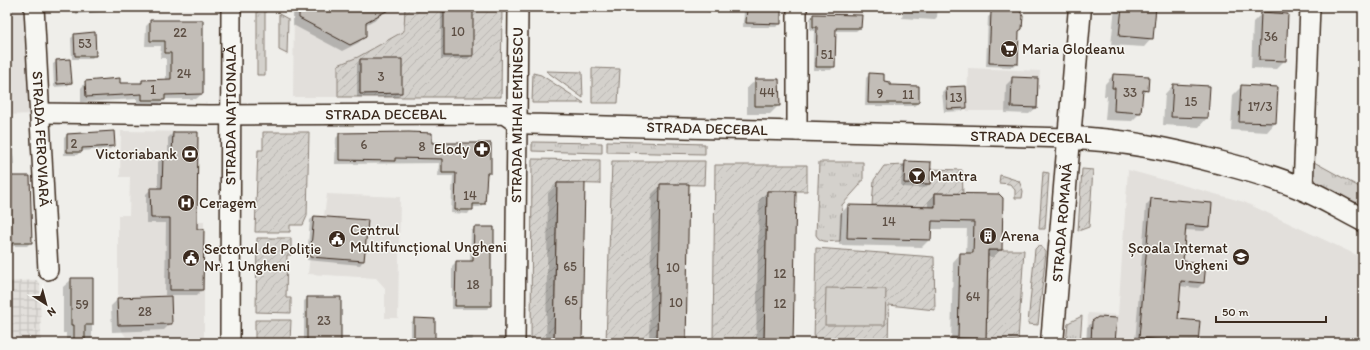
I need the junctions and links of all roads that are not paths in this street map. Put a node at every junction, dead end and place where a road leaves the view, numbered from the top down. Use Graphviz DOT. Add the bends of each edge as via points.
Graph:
graph roads {
  1 [pos="34,7"];
  2 [pos="231,7"];
  3 [pos="518,7"];
  4 [pos="797,7"];
  5 [pos="1080,7"];
  6 [pos="1310,7"];
  7 [pos="40,113"];
  8 [pos="230,114"];
  9 [pos="517,123"];
  10 [pos="797,131"];
  11 [pos="1069,138"];
  12 [pos="1303,189"];
  13 [pos="1363,220"];
  14 [pos="48,270"];
  15 [pos="230,343"];
  16 [pos="515,343"];
  17 [pos="1052,343"];
  1 -- 7 [label="street, STRADA FEROVIARĂ"];
  2 -- 8 [label="street, STRADA NAȚIONALĂ"];
  3 -- 9 [label="street, STRADA MIHAI EMINESCU"];
  4 -- 10 [label="street"];
  5 -- 11 [label="main road, STRADA ROMANĂ"];
  6 -- 12 [label="street"];
  7 -- 8 [label="street, STRADA DECEBAL"];
  7 -- 14 [label="street, STRADA FEROVIARĂ"];
  8 -- 9 [label="street, STRADA DECEBAL" via="504,114"];
  8 -- 15 [label="street, STRADA NAȚIONALĂ"];
  9 -- 10 [label="street, STRADA DECEBAL"];
  9 -- 16 [label="street, STRADA MIHAI EMINESCU"];
  10 -- 11 [label="street, STRADA DECEBAL"];
  11 -- 12 [label="main road, STRADA DECEBAL" via="1100,138 1185,153 1247,169"];
  11 -- 17 [label="main road, STRADA ROMANĂ"];
  12 -- 13 [label="main road, STRADA DECEBAL"];
}
